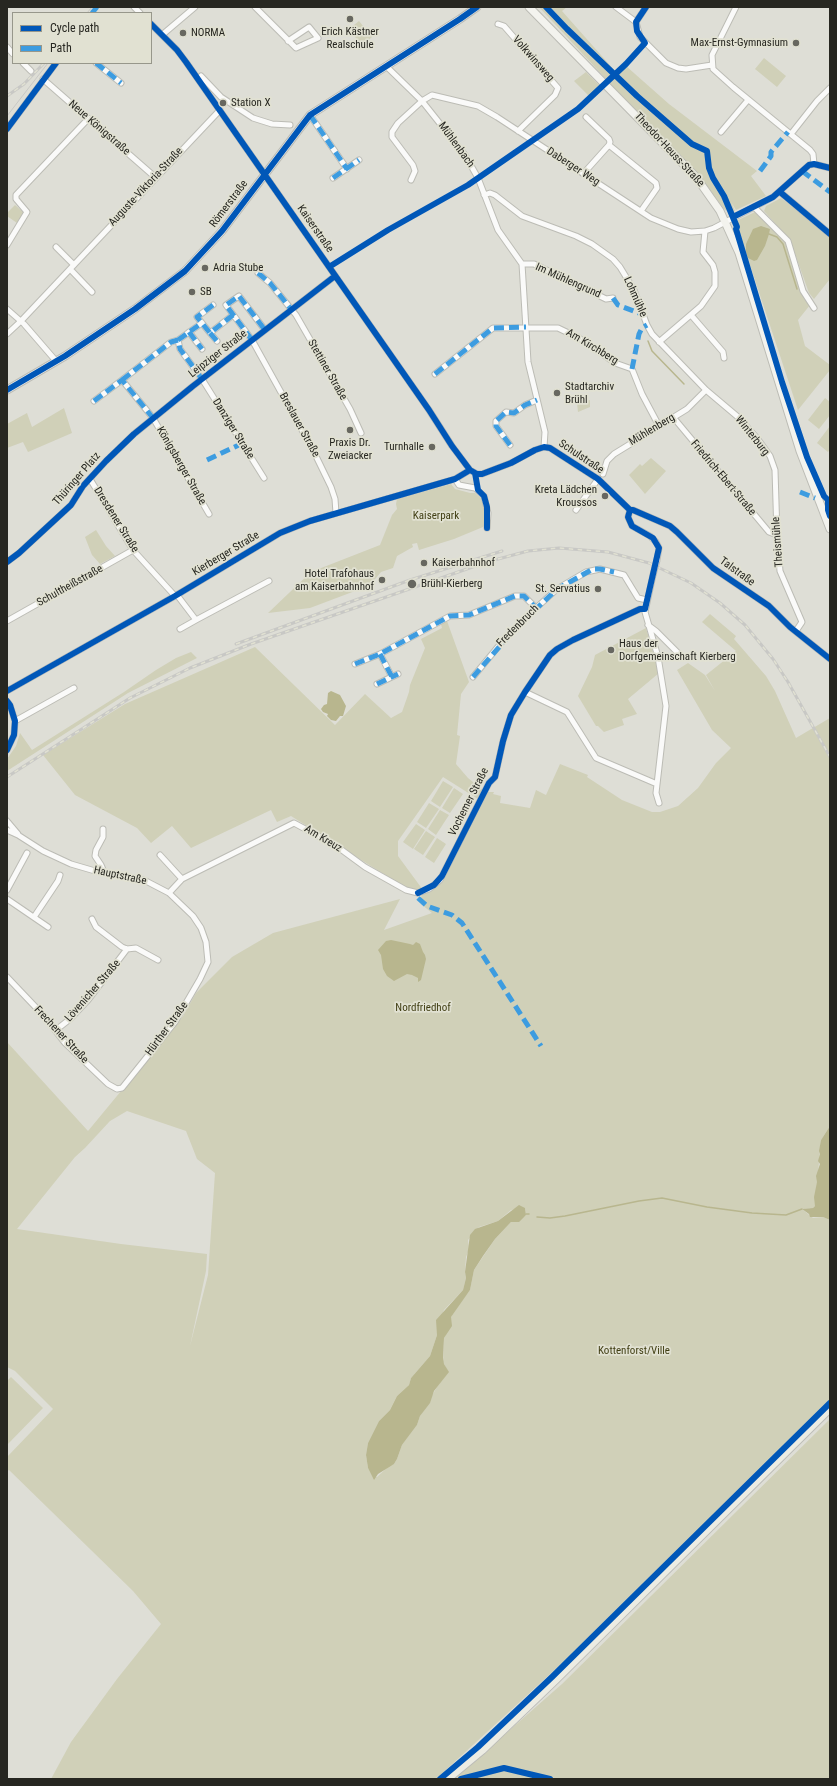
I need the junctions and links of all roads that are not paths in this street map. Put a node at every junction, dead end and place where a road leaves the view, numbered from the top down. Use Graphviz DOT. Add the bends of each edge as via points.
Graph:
graph roads {
  1 [pos="195,7"];
  2 [pos="254,7"];
  3 [pos="477,7"];
  4 [pos="529,7"];
  5 [pos="616,7"];
  6 [pos="646,7"];
  7 [pos="736,7"];
  8 [pos="636,22"];
  9 [pos="498,24"];
  10 [pos="152,25"];
  11 [pos="162,35"];
  12 [pos="288,41"];
  13 [pos="24,64"];
  14 [pos="55,64"];
  15 [pos="97,64"];
  16 [pos="712,65"];
  17 [pos="387,67"];
  18 [pos="31,71"];
  19 [pos="201,76"];
  20 [pos="43,79"];
  21 [pos="121,83"];
  22 [pos="830,88"];
  23 [pos="221,97"];
  24 [pos="748,100"];
  25 [pos="422,101"];
  26 [pos="214,102"];
  27 [pos="220,110"];
  28 [pos="310,115"];
  29 [pos="586,118"];
  30 [pos="88,119"];
  31 [pos="290,125"];
  32 [pos="7,129"];
  33 [pos="518,131"];
  34 [pos="721,132"];
  35 [pos="791,134"];
  36 [pos="609,145"];
  37 [pos="359,160"];
  38 [pos="814,164"];
  39 [pos="830,168"];
  40 [pos="347,169"];
  41 [pos="264,174"];
  42 [pos="583,174"];
  43 [pos="155,177"];
  44 [pos="333,178"];
  45 [pos="411,180"];
  46 [pos="780,192"];
  47 [pos="484,195"];
  48 [pos="754,207"];
  49 [pos="641,211"];
  50 [pos="725,221"];
  51 [pos="705,231"];
  52 [pos="830,233"];
  53 [pos="7,245"];
  54 [pos="56,247"];
  55 [pos="74,264"];
  56 [pos="522,264"];
  57 [pos="70,269"];
  58 [pos="258,273"];
  59 [pos="335,276"];
  60 [pos="92,292"];
  61 [pos="613,298"];
  62 [pos="213,305"];
  63 [pos="814,308"];
  64 [pos="7,309"];
  65 [pos="291,309"];
  66 [pos="234,315"];
  67 [pos="691,315"];
  68 [pos="21,321"];
  69 [pos="202,323"];
  70 [pos="526,327"];
  71 [pos="265,330"];
  72 [pos="189,332"];
  73 [pos="210,333"];
  74 [pos="7,334"];
  75 [pos="178,340"];
  76 [pos="252,340"];
  77 [pos="217,341"];
  78 [pos="659,342"];
  79 [pos="202,349"];
  80 [pos="724,358"];
  81 [pos="56,361"];
  82 [pos="435,374"];
  83 [pos="202,379"];
  84 [pos="122,380"];
  85 [pos="7,390"];
  86 [pos="706,390"];
  87 [pos="537,400"];
  88 [pos="94,401"];
  89 [pos="673,417"];
  90 [pos="153,418"];
  91 [pos="659,426"];
  92 [pos="361,433"];
  93 [pos="510,445"];
  94 [pos="544,447"];
  95 [pos="116,451"];
  96 [pos="470,470"];
  97 [pos="775,470"];
  98 [pos="603,474"];
  99 [pos="264,478"];
  100 [pos="90,479"];
  101 [pos="455,479"];
  102 [pos="598,479"];
  103 [pos="576,510"];
  104 [pos="630,510"];
  105 [pos="336,513"];
  106 [pos="209,514"];
  107 [pos="487,528"];
  108 [pos="830,529"];
  109 [pos="777,535"];
  110 [pos="133,550"];
  111 [pos="7,562"];
  112 [pos="270,582"];
  113 [pos="176,595"];
  114 [pos="647,600"];
  115 [pos="536,608"];
  116 [pos="645,609"];
  117 [pos="196,620"];
  118 [pos="7,621"];
  119 [pos="648,626"];
  120 [pos="180,629"];
  121 [pos="796,631"];
  122 [pos="380,654"];
  123 [pos="680,655"];
  124 [pos="830,659"];
  125 [pos="355,664"];
  126 [pos="398,674"];
  127 [pos="392,677"];
  128 [pos="473,677"];
  129 [pos="377,684"];
  130 [pos="74,688"];
  131 [pos="7,692"];
  132 [pos="525,692"];
  133 [pos="7,701"];
  134 [pos="15,722"];
  135 [pos="7,750"];
  136 [pos="657,784"];
  137 [pos="659,803"];
  138 [pos="7,821"];
  139 [pos="103,829"];
  140 [pos="7,830"];
  141 [pos="18,835"];
  142 [pos="27,853"];
  143 [pos="160,855"];
  144 [pos="104,872"];
  145 [pos="60,875"];
  146 [pos="182,879"];
  147 [pos="7,890"];
  148 [pos="169,893"];
  149 [pos="418,893"];
  150 [pos="7,900"];
  151 [pos="34,917"];
  152 [pos="92,919"];
  153 [pos="48,927"];
  154 [pos="127,949"];
  155 [pos="158,960"];
  156 [pos="208,962"];
  157 [pos="7,977"];
  158 [pos="56,1030"];
  159 [pos="117,1089"];
  160 [pos="830,1408"];
  161 [pos="447,1779"];
  1 -- 11 [label="street"];
  2 -- 12 [label="street"];
  3 -- 17 [label="main road, Römerstraße"];
  4 -- 50 [label="main road, Theodor-Heuss-Straße" via="696,177"];
  5 -- 8 [label="street"];
  6 -- 8 [label="street"];
  7 -- 16 [label="street" via="712,55"];
  8 -- 16 [label="street" via="640,38 660,59 671,66 686,69"];
  9 -- 33 [label="street, Volkwinsweg" via="504,26 558,88 555,95"];
  10 -- 11 [label="street, Kaiserstraße"];
  11 -- 26 [label="street, Kaiserstraße" via="177,50"];
  12 -- 12 [label="street" via="296,48 318,38 309,28"];
  13 -- 18 [label="street"];
  14 -- 20 [label="street"];
  15 -- 21 [label="street"];
  16 -- 24 [label="street" via="719,76"];
  17 -- 25 [label="street, Mühlenbach"];
  17 -- 28 [label="main road, Römerstraße"];
  19 -- 23 [label="street"];
  20 -- 30 [label="street, Neue Königstraße"];
  20 -- 32 [label="street"];
  22 -- 35 [label="street"];
  23 -- 26 [label="street"];
  23 -- 31 [label="street" via="253,118 272,124"];
  24 -- 34 [label="street"];
  24 -- 35 [label="street"];
  25 -- 33 [label="street, Daberger Weg" via="432,94 478,106"];
  25 -- 45 [label="street" via="398,123 391,134 413,165 415,171"];
  25 -- 47 [label="street, Mühlenbach" via="465,155"];
  26 -- 27 [label="street, Kaiserstraße"];
  27 -- 41 [label="street, Kaiserstraße"];
  27 -- 43 [label="street, Auguste-Viktoria-Straße"];
  28 -- 40 [label="street"];
  28 -- 41 [label="main road, Römerstraße"];
  29 -- 36 [label="street" via="609,139"];
  30 -- 43 [label="street, Neue Königstraße"];
  30 -- 53 [label="street" via="16,195 16,199 27,212"];
  33 -- 42 [label="street, Daberger Weg"];
  35 -- 38 [label="street" via="810,150"];
  36 -- 42 [label="street"];
  36 -- 49 [label="street" via="656,183 657,188"];
  37 -- 40 [label="street"];
  38 -- 39 [label="street"];
  38 -- 46 [label="street, Daberger Weg" via="809,165"];
  40 -- 44 [label="street"];
  41 -- 59 [label="street, Kaiserstraße"];
  41 -- 81 [label="main road, Römerstraße" via="222,231 185,271 135,309"];
  42 -- 49 [label="street, Daberger Weg"];
  43 -- 55 [label="street, Auguste-Viktoria-Straße"];
  46 -- 48 [label="street, Daberger Weg"];
  46 -- 52 [label="street"];
  47 -- 56 [label="street, Mühlenbach" via="498,230"];
  47 -- 78 [label="street, Lohmühle" via="495,195 522,216 576,236 606,253 628,279 639,300 647,325"];
  48 -- 50 [label="street, Daberger Weg"];
  48 -- 63 [label="street" via="788,241 803,291"];
  49 -- 51 [label="street, Daberger Weg" via="664,225 691,232"];
  50 -- 51 [label="street, Daberger Weg"];
  50 -- 108 [label="main road, Theodor-Heuss-Straße" via="739,253 800,451"];
  51 -- 67 [label="street" via="703,252 713,265 714,286 710,295"];
  54 -- 55 [label="street"];
  55 -- 57 [label="street, Auguste-Viktoria-Straße"];
  56 -- 61 [label="street, Im Mühlengrund" via="534,264 606,299"];
  56 -- 70 [label="street"];
  57 -- 60 [label="street"];
  57 -- 68 [label="street, Auguste-Viktoria-Straße"];
  58 -- 65 [label="street, Stettiner Straße" via="270,283"];
  59 -- 65 [label="street, Leipziger Straße"];
  59 -- 96 [label="street, Kaiserstraße"];
  62 -- 69 [label="street" via="197,317"];
  64 -- 68 [label="street"];
  65 -- 71 [label="street, Leipziger Straße"];
  65 -- 92 [label="street, Stettiner Straße" via="350,409"];
  66 -- 71 [label="street, Breslauer Straße" via="226,306 239,296"];
  66 -- 73 [label="street"];
  66 -- 76 [label="street, Breslauer Straße"];
  67 -- 78 [label="street"];
  67 -- 80 [label="street" via="723,352"];
  68 -- 74 [label="street, Auguste-Viktoria-Straße"];
  68 -- 81 [label="street"];
  69 -- 72 [label="street"];
  69 -- 73 [label="street"];
  70 -- 82 [label="street" via="493,328"];
  70 -- 87 [label="street" via="528,362"];
  70 -- 91 [label="street, Am Kirchberg" via="563,330 616,363 632,369"];
  71 -- 76 [label="street, Leipziger Straße"];
  72 -- 75 [label="street"];
  72 -- 79 [label="street"];
  73 -- 77 [label="street"];
  75 -- 83 [label="street, Danziger Straße" via="180,349"];
  75 -- 84 [label="street" via="171,342"];
  76 -- 83 [label="street, Leipziger Straße"];
  76 -- 105 [label="street, Breslauer Straße" via="327,478 335,499"];
  78 -- 86 [label="street, Lohmühle"];
  81 -- 85 [label="main road, Römerstraße"];
  83 -- 90 [label="street, Leipziger Straße"];
  83 -- 99 [label="street, Danziger Straße"];
  84 -- 88 [label="street"];
  84 -- 90 [label="street, Königsberger Straße"];
  86 -- 89 [label="street, Mühlenberg" via="688,409"];
  86 -- 97 [label="street, Winterburg" via="749,429 770,456"];
  87 -- 93 [label="street" via="514,414 506,412 496,421 496,426"];
  87 -- 94 [label="street" via="545,432"];
  89 -- 91 [label="street, Mühlenberg"];
  89 -- 109 [label="street, Friedrich-Ebert-Straße" via="769,532"];
  90 -- 95 [label="street, Leipziger Straße"];
  90 -- 106 [label="street, Königsberger Straße"];
  91 -- 98 [label="street, Mühlenberg" via="614,454 607,461"];
  94 -- 96 [label="street, Schulstraße" via="482,474"];
  94 -- 102 [label="street, Schulstraße" via="555,451"];
  95 -- 100 [label="street, Thüringer Platz"];
  96 -- 101 [label="street, Kierberger Straße"];
  97 -- 109 [label="street, Theismühle"];
  100 -- 110 [label="street, Dresdener Straße"];
  100 -- 111 [label="street, Thüringer Platz" via="70,505"];
  101 -- 105 [label="street, Kierberger Straße"];
  101 -- 107 [label="street" via="459,485 475,488 484,496 488,513"];
  102 -- 103 [label="street"];
  102 -- 104 [label="street, Schulstraße"];
  104 -- 114 [label="street, bridge" via="628,517 632,526 650,536 659,548"];
  104 -- 121 [label="street, Talstraße" via="670,526 713,568 769,606"];
  105 -- 113 [label="street, Kierberger Straße" via="280,533"];
  109 -- 121 [label="street, Theismühle" via="780,571 802,622"];
  110 -- 113 [label="street, Dresdener Straße"];
  110 -- 118 [label="street, Schultheißstraße"];
  112 -- 117 [label="street"];
  113 -- 117 [label="street"];
  113 -- 131 [label="street, Kierberger Straße"];
  114 -- 115 [label="street, Fredenbruch" via="638,598 624,576 600,569 586,572 557,589"];
  114 -- 116 [label="street"];
  115 -- 122 [label="street" via="524,596 516,596 469,615 450,616"];
  115 -- 128 [label="street, Fredenbruch" via="502,642"];
  116 -- 119 [label="street"];
  116 -- 132 [label="street, Vochemer Straße" via="640,609 557,649 550,655"];
  117 -- 120 [label="street"];
  119 -- 123 [label="street"];
  119 -- 136 [label="street" via="658,657 666,706"];
  121 -- 124 [label="street, Talstraße"];
  122 -- 125 [label="street"];
  122 -- 127 [label="street"];
  126 -- 127 [label="street"];
  127 -- 129 [label="street"];
  130 -- 134 [label="street"];
  132 -- 136 [label="street" via="567,712 596,758"];
  132 -- 149 [label="street, Vochemer Straße" via="511,715 496,777 489,783 440,880 429,889"];
  133 -- 134 [label="street"];
  134 -- 135 [label="street" via="14,735"];
  136 -- 137 [label="street"];
  138 -- 141 [label="street, Hauptstraße"];
  139 -- 144 [label="street" via="104,837 95,856"];
  140 -- 141 [label="street, Hauptstraße"];
  141 -- 144 [label="street, Hauptstraße" via="56,858 86,869"];
  142 -- 147 [label="street"];
  143 -- 146 [label="street"];
  144 -- 148 [label="street, Hauptstraße" via="144,880"];
  145 -- 151 [label="street"];
  146 -- 148 [label="street, Am Kreuz"];
  146 -- 149 [label="street, Am Kreuz" via="294,823 335,845 365,867 406,890"];
  148 -- 156 [label="street, Hauptstraße" via="193,916 201,928 206,942"];
  150 -- 151 [label="street"];
  151 -- 153 [label="street"];
  152 -- 154 [label="street" via="96,927"];
  154 -- 155 [label="street" via="136,948"];
  154 -- 158 [label="street, Lövenicher Straße" via="88,1000"];
  156 -- 159 [label="street, Hürther Straße" via="175,1022 122,1088"];
  157 -- 158 [label="street, Frechener Straße"];
  158 -- 159 [label="street, Frechener Straße" via="78,1056"];
  160 -- 161 [label="main road" via="556,1679 482,1750"];
}
